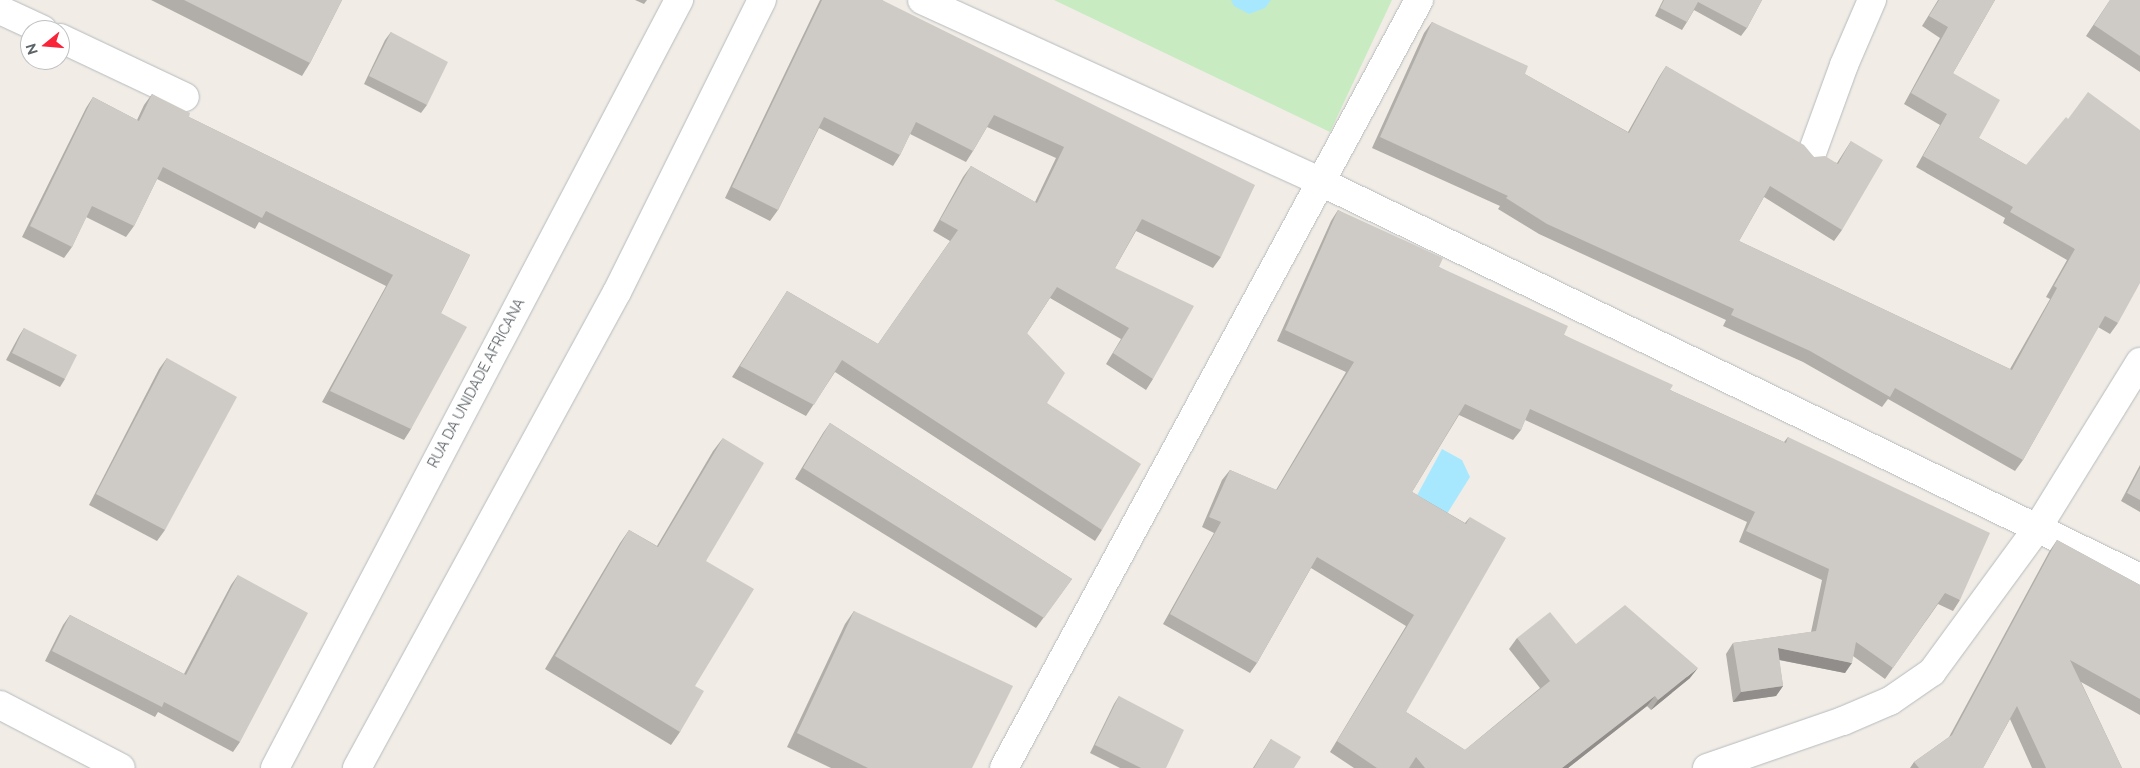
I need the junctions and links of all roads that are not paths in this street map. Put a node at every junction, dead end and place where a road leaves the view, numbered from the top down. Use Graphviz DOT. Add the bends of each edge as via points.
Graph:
graph roads {
  1 [pos="679,0"];
  2 [pos="762,0"];
  3 [pos="922,0"];
  4 [pos="1419,0"];
  5 [pos="1872,0"];
  6 [pos="0,10"];
  7 [pos="22,20"];
  8 [pos="70,43"];
  9 [pos="185,97"];
  10 [pos="1812,153"];
  11 [pos="1321,182"];
  12 [pos="2140,362"];
  13 [pos="2038,527"];
  14 [pos="2140,578"];
  15 [pos="0,706"];
  16 [pos="121,768"];
  17 [pos="275,768"];
  18 [pos="357,768"];
  19 [pos="1004,768"];
  20 [pos="1707,768"];
  1 -- 17 [label="street, RUA DA UNIDADE AFRICANA"];
  2 -- 18 [label="street" via="617,292"];
  3 -- 11 [label="street"];
  4 -- 11 [label="street"];
  5 -- 10 [label="street"];
  6 -- 7 [label="street"];
  8 -- 9 [label="street"];
  11 -- 13 [label="street"];
  11 -- 19 [label="street"];
  12 -- 13 [label="street"];
  13 -- 14 [label="street"];
  13 -- 20 [label="street" via="1932,672 1890,701 1851,718"];
  15 -- 16 [label="street"];
}
